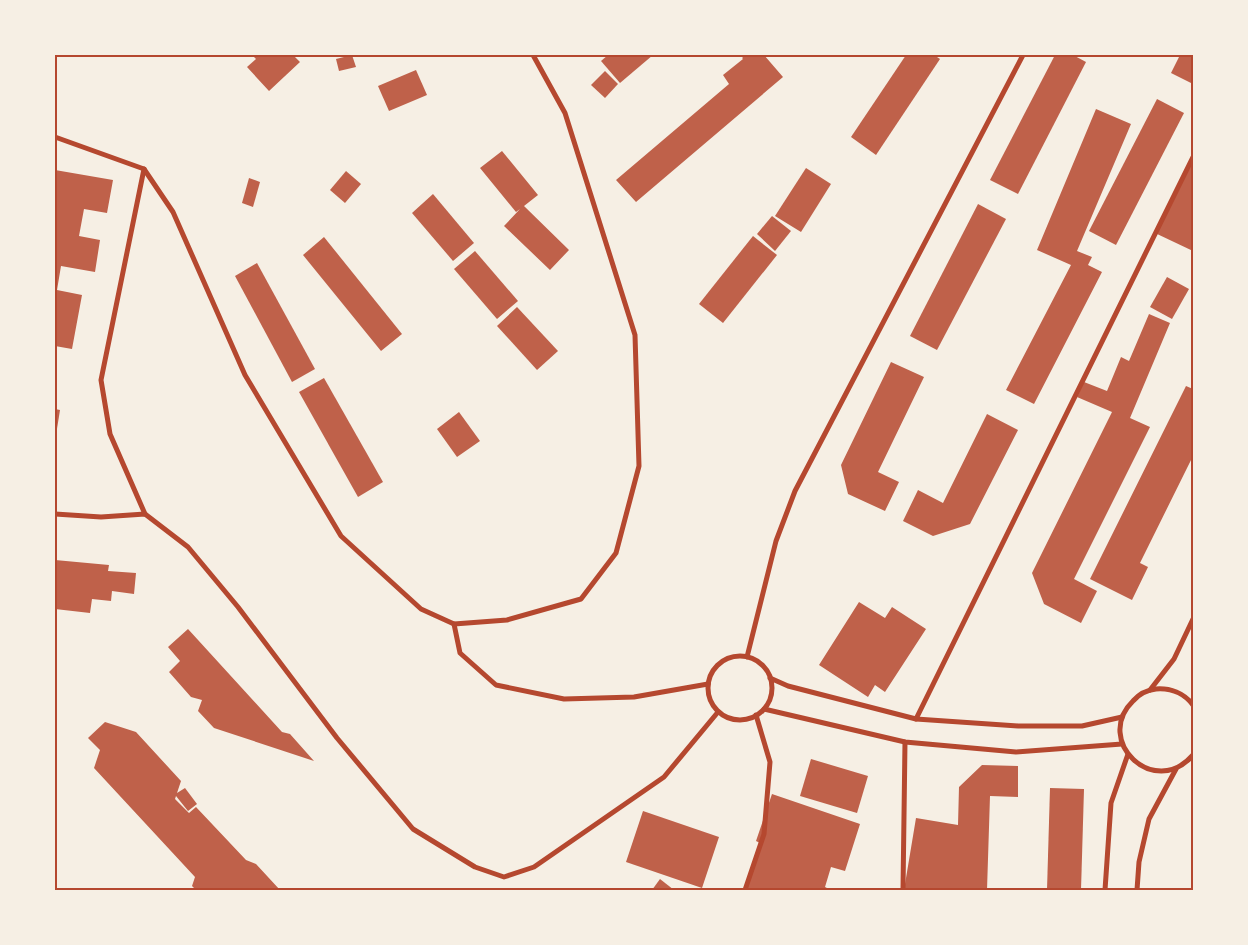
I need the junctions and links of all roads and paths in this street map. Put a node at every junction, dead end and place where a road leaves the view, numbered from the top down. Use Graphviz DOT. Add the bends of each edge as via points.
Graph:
graph roads {
  1 [pos="533,55"];
  2 [pos="1023,55"];
  3 [pos="55,137"];
  4 [pos="1193,157"];
  5 [pos="144,169"];
  6 [pos="55,514"];
  7 [pos="145,514"];
  8 [pos="1193,619"];
  9 [pos="454,624"];
  10 [pos="747,656"];
  11 [pos="770,678"];
  12 [pos="708,684"];
  13 [pos="1150,690"];
  14 [pos="1193,704"];
  15 [pos="764,709"];
  16 [pos="718,712"];
  17 [pos="756,715"];
  18 [pos="1122,717"];
  19 [pos="916,719"];
  20 [pos="905,742"];
  21 [pos="1122,744"];
  22 [pos="1128,754"];
  23 [pos="1193,756"];
  24 [pos="1176,768"];
  25 [pos="745,890"];
  26 [pos="903,890"];
  27 [pos="1105,890"];
  28 [pos="1137,890"];
  1 -- 9 [label="street" via="565,114 636,335 639,466 616,553 582,599 507,620"];
  2 -- 10 [label="street" via="795,491 776,541"];
  3 -- 5 [label="street"];
  4 -- 19 [label="street"];
  5 -- 7 [label="street" via="101,380 110,434"];
  5 -- 9 [label="street" via="173,212 245,375 341,536 421,609"];
  6 -- 7 [label="street" via="101,517"];
  7 -- 16 [label="street" via="188,546 337,738 413,829 476,867 504,877 534,867 664,777"];
  8 -- 13 [label="street" via="1174,658"];
  9 -- 12 [label="street" via="460,653 496,685 564,699 634,697"];
  10 -- 11 [label="street" via="765,668"];
  10 -- 12 [label="street" via="736,656 716,666"];
  11 -- 15 [label="street" via="770,700"];
  11 -- 19 [label="street" via="788,686"];
  12 -- 16 [label="street" via="708,695"];
  13 -- 14 [label="street" via="1164,688 1178,692"];
  13 -- 18 [label="street" via="1128,705"];
  15 -- 17 [label="street"];
  15 -- 20 [label="street"];
  16 -- 17 [label="street" via="737,720"];
  17 -- 25 [label="street" via="770,762 764,834"];
  18 -- 19 [label="street" via="1082,726 1018,726"];
  18 -- 21 [label="street"];
  20 -- 21 [label="street" via="1016,752"];
  20 -- 26 [label="street"];
  21 -- 22 [label="street"];
  22 -- 24 [label="street" via="1150,770 1163,772"];
  22 -- 27 [label="street" via="1111,803"];
  23 -- 24 [label="street"];
  24 -- 28 [label="street" via="1149,819 1139,862"];
}
